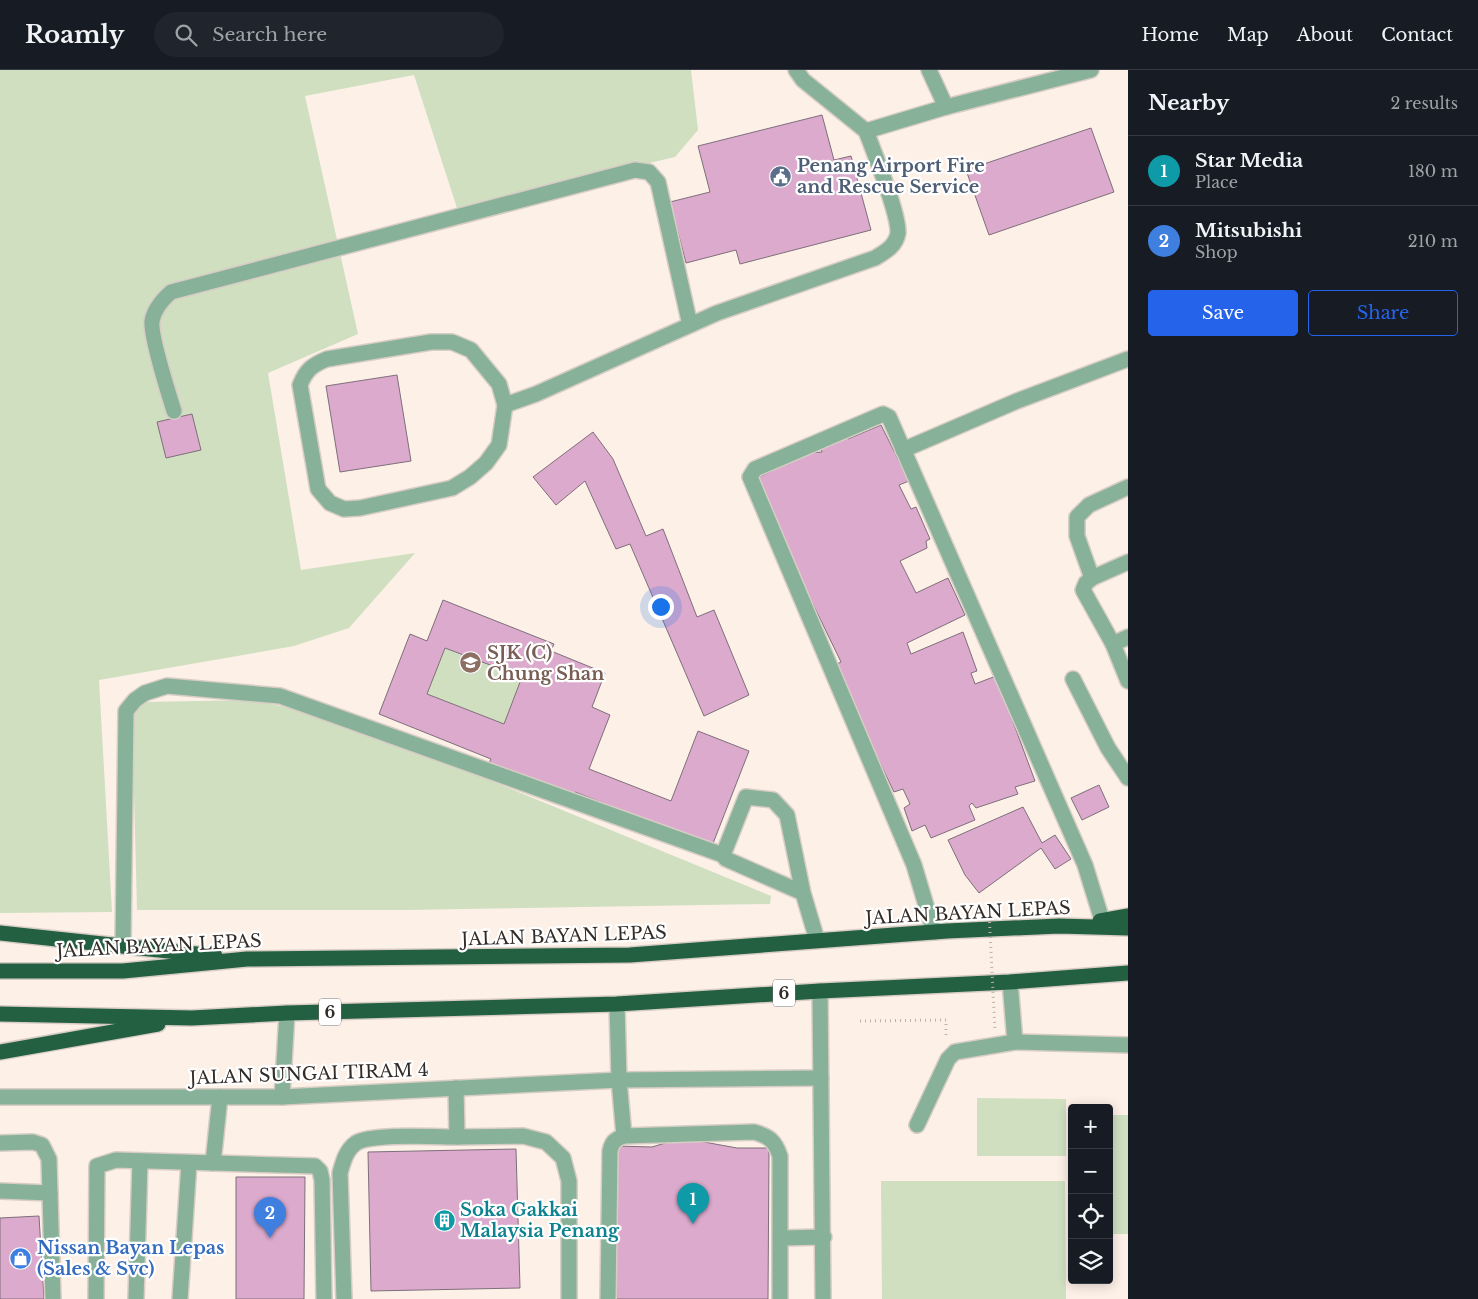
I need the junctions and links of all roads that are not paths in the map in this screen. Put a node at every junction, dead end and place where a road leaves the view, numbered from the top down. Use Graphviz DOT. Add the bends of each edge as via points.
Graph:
graph roads {
  1 [pos="796,70"];
  2 [pos="929,70"];
  3 [pos="1091,70"];
  4 [pos="946,107"];
  5 [pos="866,131"];
  6 [pos="690,325"];
  7 [pos="1128,359"];
  8 [pos="505,405"];
  9 [pos="174,411"];
  10 [pos="903,450"];
  11 [pos="1128,487"];
  12 [pos="1128,562"];
  13 [pos="1092,578"];
  14 [pos="1128,637"];
  15 [pos="1113,644"];
  16 [pos="1072,679"];
  17 [pos="1128,681"];
  18 [pos="1128,778"];
  19 [pos="723,855"];
  20 [pos="803,893"];
  21 [pos="1128,916"];
  22 [pos="1102,920"];
  23 [pos="1058,926"];
  24 [pos="1128,928"];
  25 [pos="934,932"];
  26 [pos="0,933"];
  27 [pos="817,940"];
  28 [pos="123,946"];
  29 [pos="247,960"];
  30 [pos="0,971"];
  31 [pos="1128,973"];
  32 [pos="1100,975"];
  33 [pos="1128,978"];
  34 [pos="1010,982"];
  35 [pos="820,991"];
  36 [pos="617,1004"];
  37 [pos="287,1013"];
  38 [pos="0,1014"];
  39 [pos="192,1018"];
  40 [pos="1015,1042"];
  41 [pos="1128,1045"];
  42 [pos="0,1052"];
  43 [pos="822,1078"];
  44 [pos="619,1080"];
  45 [pos="456,1088"];
  46 [pos="0,1098"];
  47 [pos="220,1098"];
  48 [pos="282,1098"];
  49 [pos="917,1125"];
  50 [pos="624,1136"];
  51 [pos="457,1137"];
  52 [pos="0,1142"];
  53 [pos="140,1161"];
  54 [pos="189,1163"];
  55 [pos="214,1163"];
  56 [pos="0,1191"];
  57 [pos="50,1194"];
  58 [pos="824,1237"];
  59 [pos="781,1238"];
  60 [pos="53,1299"];
  61 [pos="96,1299"];
  62 [pos="136,1299"];
  63 [pos="180,1299"];
  64 [pos="324,1299"];
  65 [pos="344,1299"];
  66 [pos="569,1299"];
  67 [pos="608,1299"];
  68 [pos="780,1299"];
  69 [pos="823,1299"];
  1 -- 5 [label="street" via="803,80"];
  2 -- 4 [label="street"];
  3 -- 4 [label="street"];
  4 -- 5 [label="street"];
  5 -- 6 [label="street" via="896,218 898,234 891,248 875,258"];
  6 -- 8 [label="street"];
  6 -- 9 [label="street" via="658,182 649,172 635,170 171,292 160,303 152,322 162,373"];
  7 -- 10 [label="street" via="1017,401"];
  8 -- 8 [label="street" via="499,384 486,365 471,350 452,342 431,342 327,359 312,366 300,385 318,489 330,503 344,509 452,488 470,477 486,463 498,445"];
  10 -- 22 [label="street" via="1084,865"];
  10 -- 25 [label="street" via="889,417 883,414 755,468 750,477 914,865"];
  11 -- 13 [label="street" via="1089,505 1077,517 1077,536"];
  12 -- 13 [label="street"];
  13 -- 15 [label="street" via="1083,590"];
  14 -- 15 [label="street"];
  15 -- 17 [label="street"];
  16 -- 18 [label="street" via="1108,748"];
  19 -- 20 [label="street" via="726,860"];
  19 -- 20 [label="street" via="746,797 773,800 787,815"];
  19 -- 28 [label="street" via="280,696 167,686 145,693 134,700 126,712"];
  20 -- 27 [label="street"];
  21 -- 22 [label="highway"];
  22 -- 23 [label="highway"];
  23 -- 24 [label="highway, JALAN BAYAN LEPAS"];
  23 -- 25 [label="highway, JALAN BAYAN LEPAS"];
  25 -- 27 [label="highway, JALAN BAYAN LEPAS"];
  26 -- 28 [label="highway"];
  27 -- 29 [label="highway, JALAN BAYAN LEPAS" via="630,955"];
  28 -- 29 [label="highway"];
  29 -- 30 [label="highway, JALAN BAYAN LEPAS" via="123,971"];
  31 -- 32 [label="highway, 6"];
  32 -- 33 [label="highway"];
  32 -- 34 [label="highway, 6"];
  34 -- 35 [label="highway, 6"];
  34 -- 40 [label="street"];
  35 -- 36 [label="highway, 6"];
  35 -- 43 [label="street"];
  36 -- 37 [label="highway, 6"];
  36 -- 44 [label="street"];
  37 -- 39 [label="highway, 6"];
  37 -- 48 [label="street"];
  38 -- 39 [label="highway, 6"];
  39 -- 42 [label="highway"];
  40 -- 41 [label="street"];
  40 -- 49 [label="street" via="955,1052 948,1059"];
  43 -- 44 [label="street, JALAN SUNGAI TIRAM 4"];
  43 -- 58 [label="street"];
  44 -- 45 [label="street, JALAN SUNGAI TIRAM 4"];
  44 -- 50 [label="street"];
  45 -- 48 [label="street, JALAN SUNGAI TIRAM 4"];
  45 -- 51 [label="street"];
  46 -- 47 [label="street, JALAN SUNGAI TIRAM 4"];
  47 -- 48 [label="street, JALAN SUNGAI TIRAM 4"];
  47 -- 55 [label="street"];
  50 -- 59 [label="street" via="754,1132 766,1135 776,1144 780,1156"];
  50 -- 67 [label="street" via="617,1138 610,1151"];
  51 -- 65 [label="street" via="374,1138 356,1143 344,1156 340,1173"];
  51 -- 66 [label="street" via="523,1136 546,1142 563,1158 569,1181"];
  52 -- 57 [label="street" via="42,1145 49,1159"];
  53 -- 54 [label="street"];
  53 -- 61 [label="street" via="116,1160 97,1166"];
  53 -- 62 [label="street"];
  54 -- 55 [label="street"];
  54 -- 63 [label="street"];
  55 -- 64 [label="street" via="315,1166 320,1171"];
  56 -- 57 [label="street"];
  57 -- 60 [label="street"];
  58 -- 59 [label="street"];
  58 -- 69 [label="street"];
  59 -- 68 [label="street"];
}
